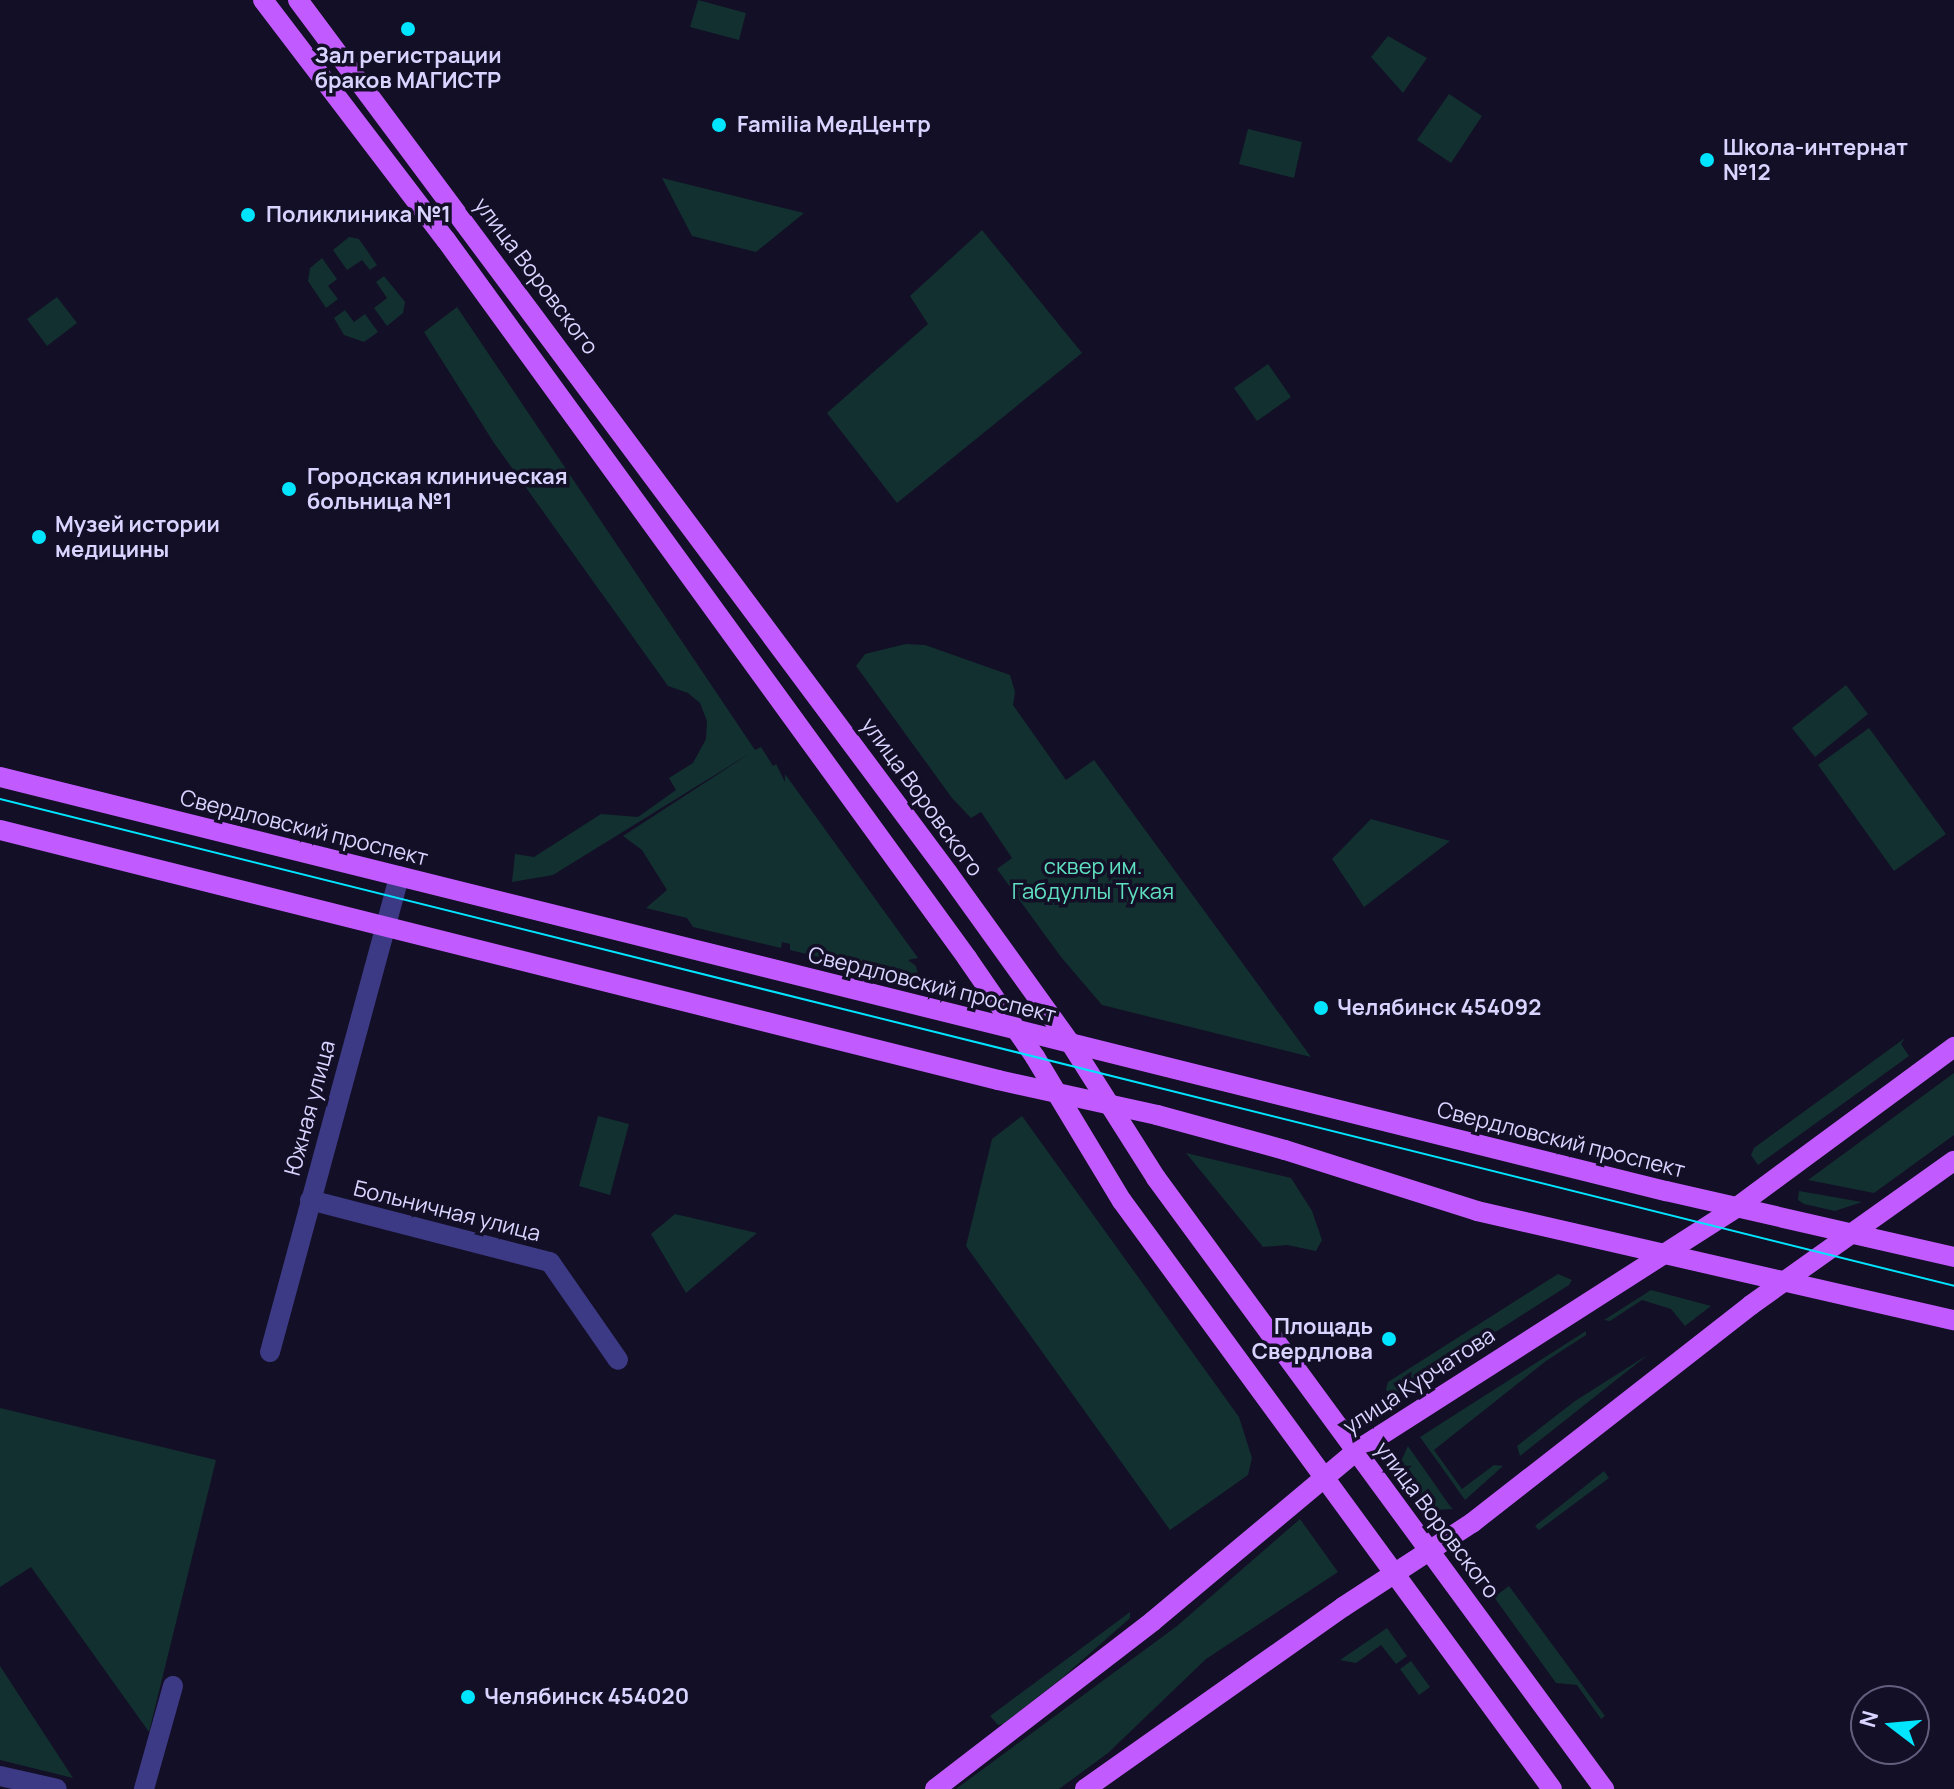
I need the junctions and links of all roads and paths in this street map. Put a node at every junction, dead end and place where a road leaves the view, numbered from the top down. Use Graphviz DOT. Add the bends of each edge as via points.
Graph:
graph roads {
  1 [pos="263,0"];
  2 [pos="298,0"];
  3 [pos="0,777"];
  4 [pos="0,830"];
  5 [pos="399,876"];
  6 [pos="385,925"];
  7 [pos="1017,1031"];
  8 [pos="1071,1044"];
  9 [pos="1954,1047"];
  10 [pos="1056,1092"];
  11 [pos="1107,1103"];
  12 [pos="1954,1161"];
  13 [pos="310,1200"];
  14 [pos="1737,1207"];
  15 [pos="1854,1234"];
  16 [pos="1664,1253"];
  17 [pos="1954,1257"];
  18 [pos="1786,1281"];
  19 [pos="1954,1320"];
  20 [pos="270,1352"];
  21 [pos="618,1360"];
  22 [pos="1356,1451"];
  23 [pos="1323,1475"];
  24 [pos="1431,1552"];
  25 [pos="1394,1573"];
  26 [pos="173,1686"];
  27 [pos="0,1776"];
  28 [pos="57,1789"];
  29 [pos="144,1789"];
  30 [pos="935,1789"];
  31 [pos="1085,1789"];
  32 [pos="1552,1789"];
  33 [pos="1604,1789"];
  1 -- 7 [label="main road" via="455,252"];
  2 -- 8 [label="main road, улица Воровского"];
  3 -- 5 [label="main road, Свердловский проспект"];
  4 -- 6 [label="main road"];
  5 -- 6 [label="street, Южная улица"];
  5 -- 7 [label="main road, Свердловский проспект"];
  6 -- 10 [label="main road"];
  6 -- 13 [label="street, Южная улица"];
  7 -- 8 [label="main road, Свердловский проспект"];
  7 -- 10 [label="main road"];
  8 -- 11 [label="main road, улица Воровского"];
  8 -- 14 [label="main road, Свердловский проспект"];
  9 -- 14 [label="main road, улица Курчатова"];
  10 -- 11 [label="main road"];
  10 -- 23 [label="main road" via="1122,1201"];
  11 -- 16 [label="main road" via="1285,1150 1477,1211"];
  11 -- 22 [label="main road, улица Воровского"];
  12 -- 15 [label="main road"];
  13 -- 20 [label="street, Южная улица"];
  13 -- 21 [label="street, Больничная улица" via="550,1262"];
  14 -- 15 [label="main road, Свердловский проспект"];
  14 -- 16 [label="main road, улица Курчатова"];
  15 -- 17 [label="main road, Свердловский проспект"];
  15 -- 18 [label="main road"];
  16 -- 18 [label="main road"];
  16 -- 22 [label="main road, улица Курчатова"];
  18 -- 19 [label="main road"];
  18 -- 24 [label="main road"];
  22 -- 23 [label="main road, улица Курчатова"];
  22 -- 24 [label="main road, улица Воровского"];
  23 -- 25 [label="main road"];
  23 -- 30 [label="main road, улица Курчатова" via="1153,1621"];
  24 -- 25 [label="main road"];
  24 -- 33 [label="main road, улица Воровского"];
  25 -- 31 [label="main road"];
  25 -- 32 [label="main road"];
  26 -- 29 [label="street"];
  27 -- 28 [label="street"];
}
